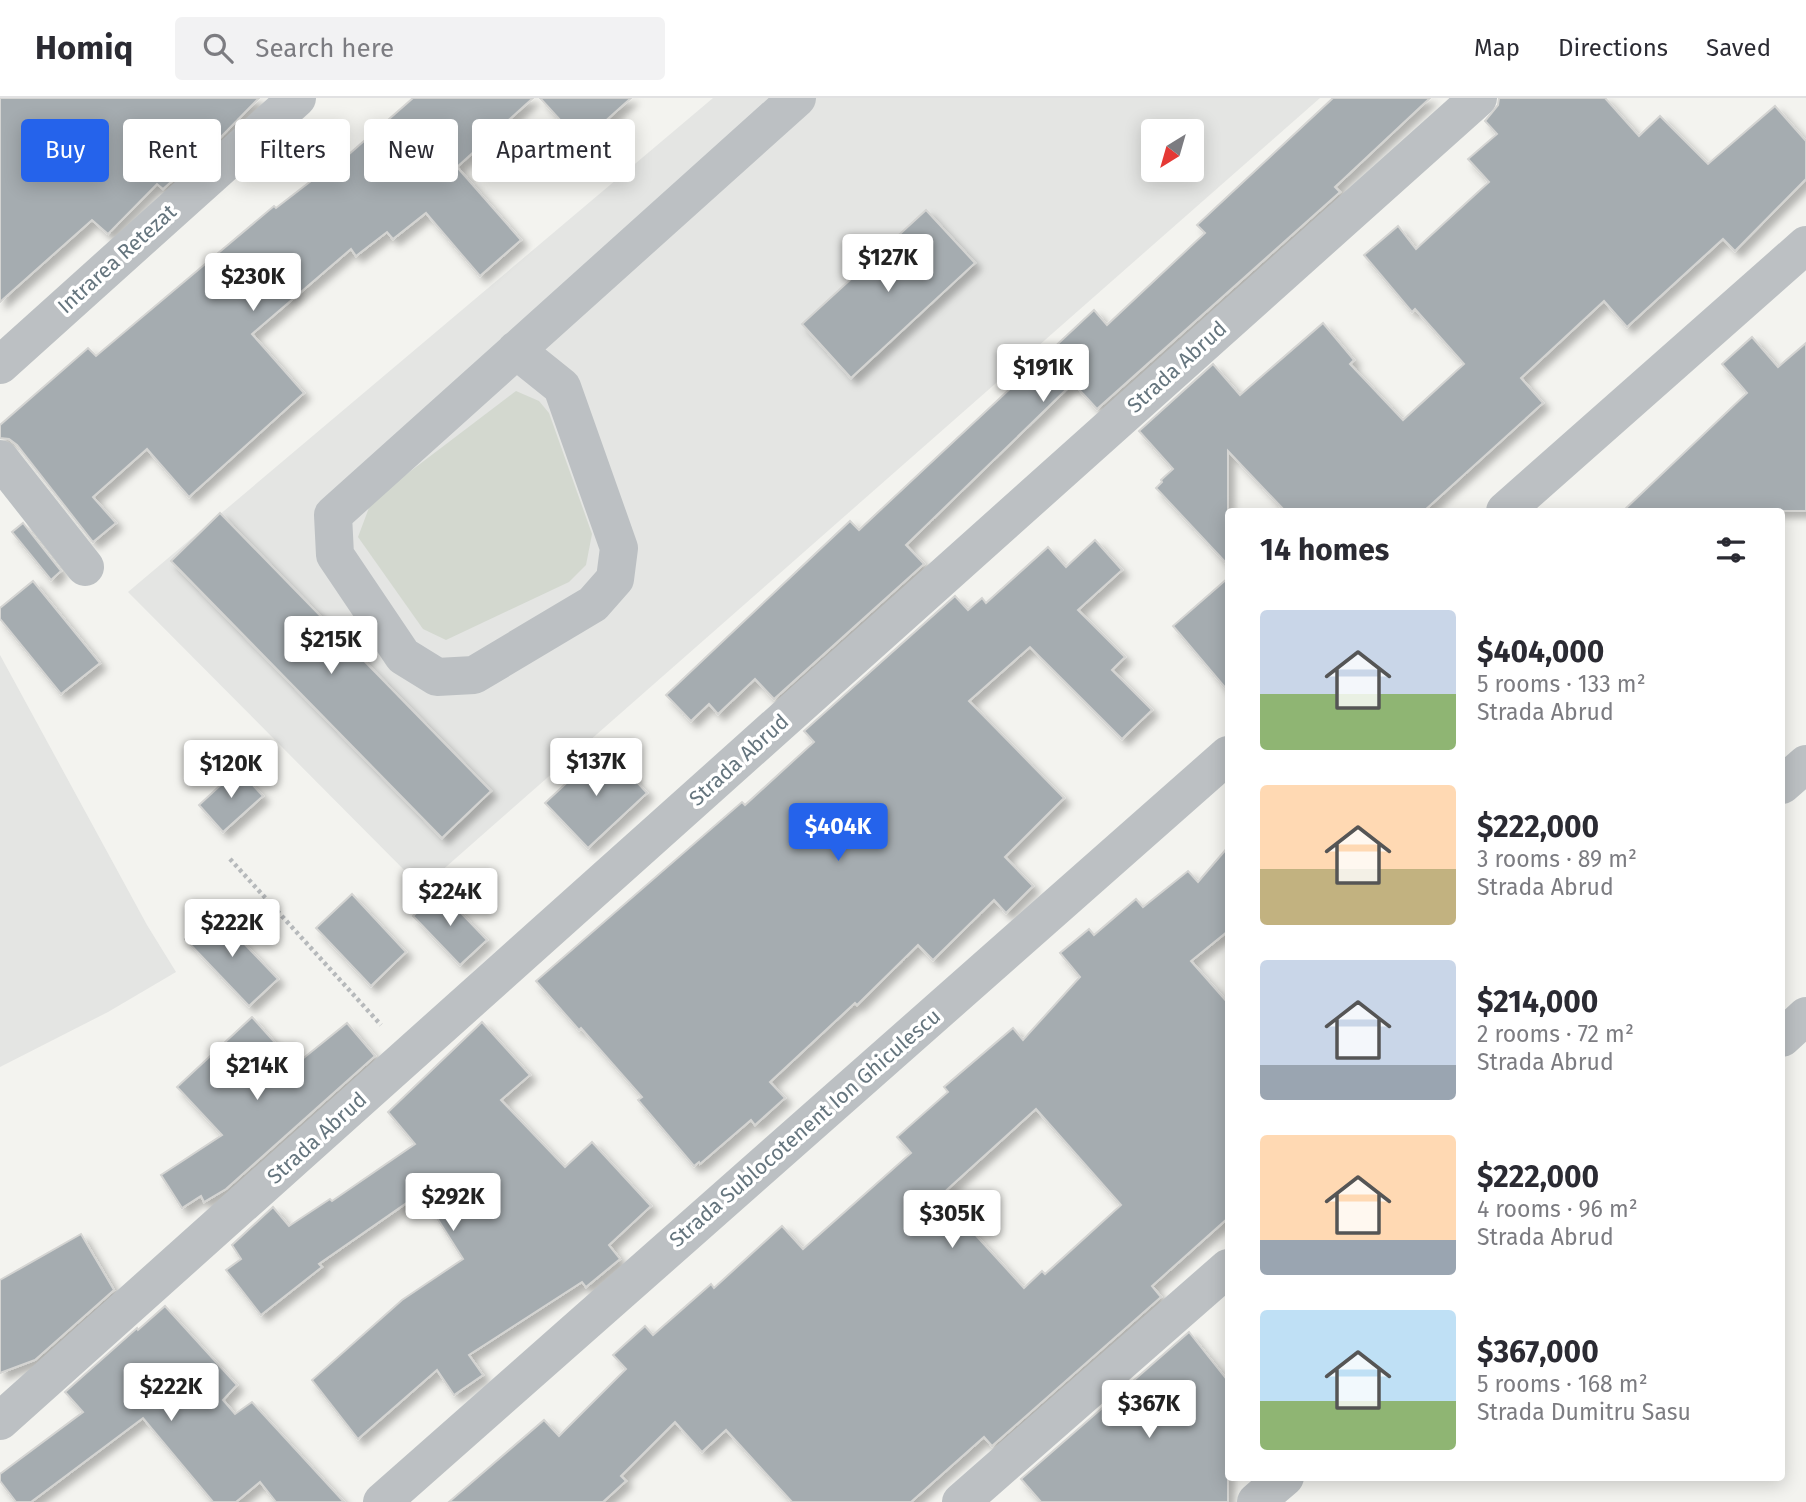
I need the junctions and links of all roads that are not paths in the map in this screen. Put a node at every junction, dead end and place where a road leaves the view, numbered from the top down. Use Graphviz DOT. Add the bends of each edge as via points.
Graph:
graph roads {
  1 [pos="297,98"];
  2 [pos="797,98"];
  3 [pos="1478,98"];
  4 [pos="1806,245"];
  5 [pos="516,350"];
  6 [pos="0,365"];
  7 [pos="0,459"];
  8 [pos="1508,508"];
  9 [pos="85,567"];
  10 [pos="1225,758"];
  11 [pos="1806,764"];
  12 [pos="1785,782"];
  13 [pos="1806,1016"];
  14 [pos="1785,1035"];
  15 [pos="1225,1271"];
  16 [pos="0,1421"];
  17 [pos="1280,1481"];
  18 [pos="382,1502"];
  19 [pos="961,1502"];
  20 [pos="1256,1502"];
  1 -- 6 [label="street, Intrarea Retezat"];
  2 -- 5 [label="street"];
  3 -- 16 [label="street, Strada Abrud"];
  4 -- 8 [label="street"];
  5 -- 5 [label="street" via="333,515 335,555 403,656 437,677 474,675 593,604 615,579 619,548 562,387"];
  7 -- 9 [label="street"];
  10 -- 18 [label="street, Strada Sublocotenent Ion Ghiculescu"];
  11 -- 12 [label="street"];
  13 -- 14 [label="street"];
  15 -- 19 [label="street"];
  17 -- 20 [label="street"];
}
